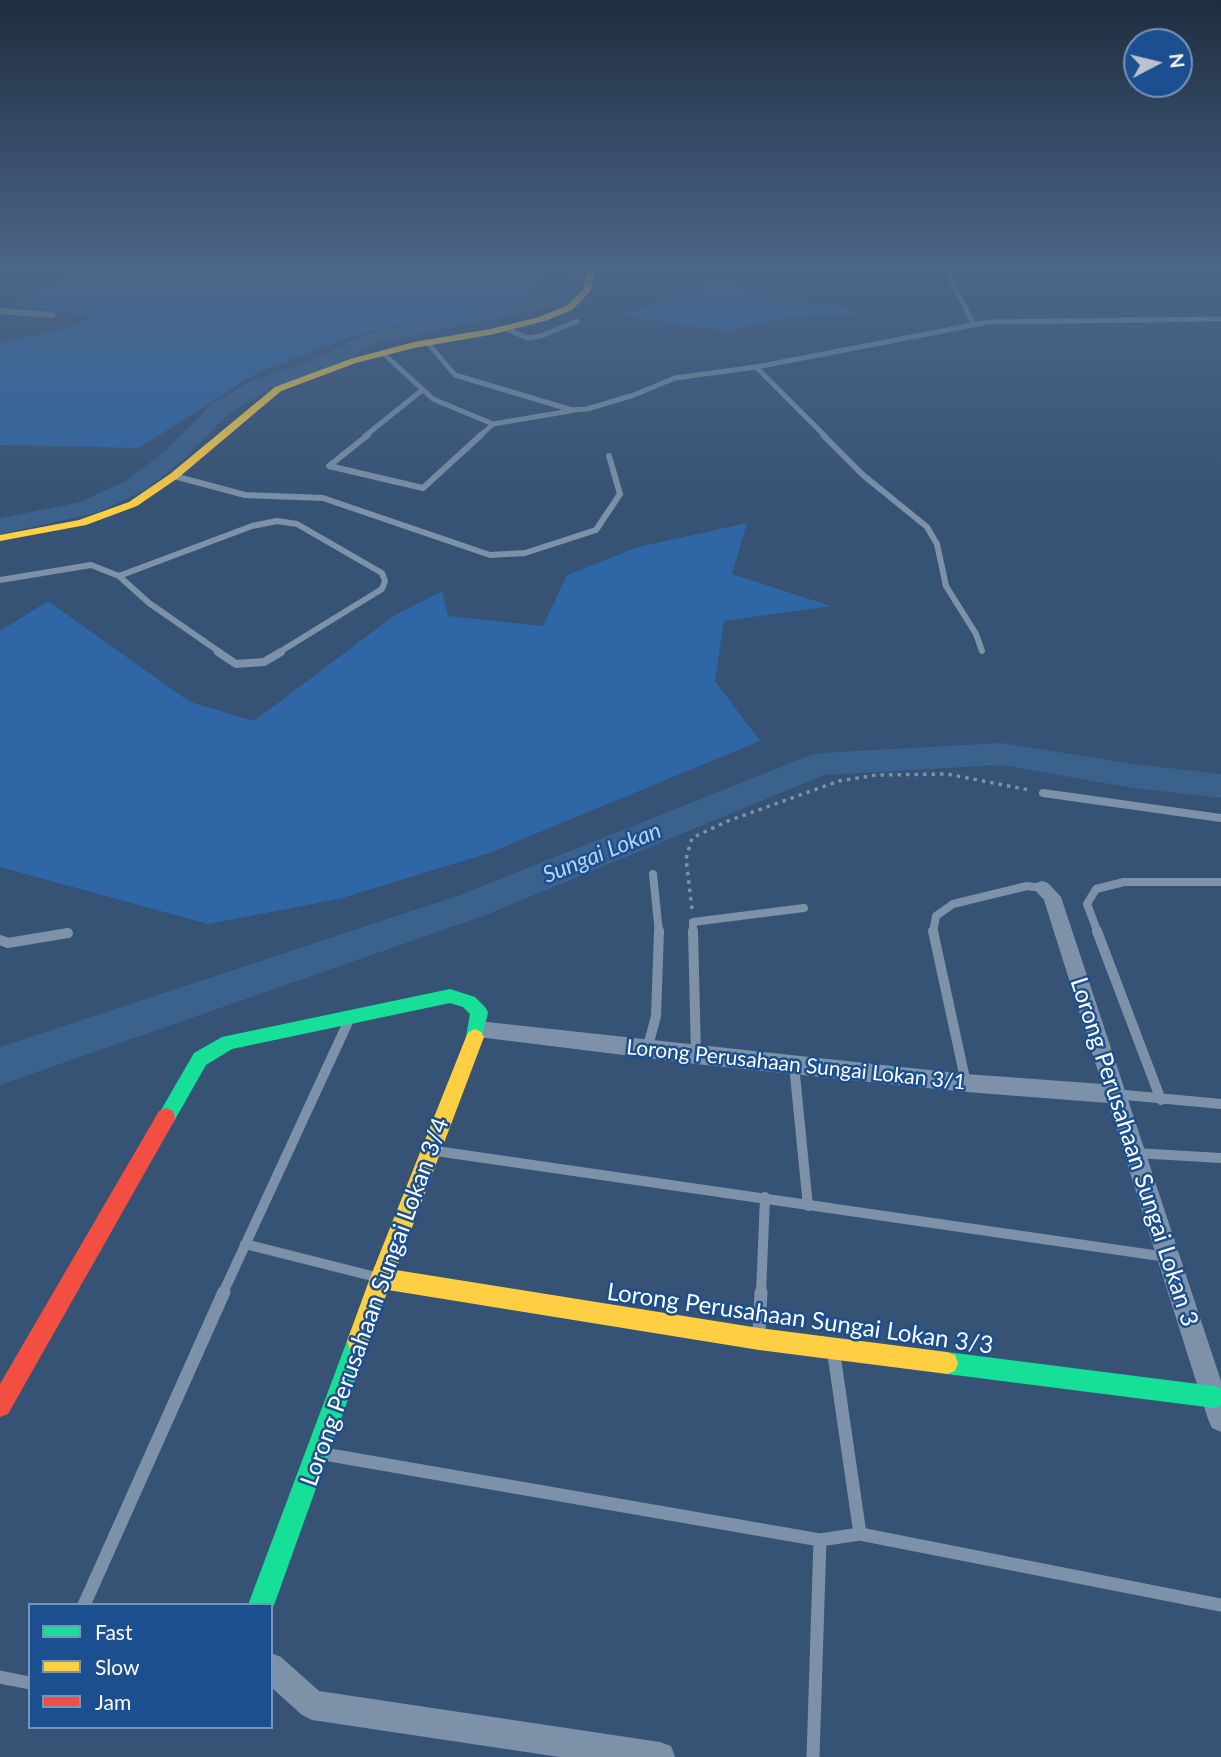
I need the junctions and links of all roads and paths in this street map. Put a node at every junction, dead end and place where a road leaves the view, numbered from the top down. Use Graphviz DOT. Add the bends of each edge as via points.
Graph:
graph roads {
  1 [pos="399,349"];
  2 [pos="433,349"];
  3 [pos="849,349"];
  4 [pos="383,353"];
  5 [pos="756,367"];
  6 [pos="421,391"];
  7 [pos="572,410"];
  8 [pos="493,424"];
  9 [pos="609,456"];
  10 [pos="174,476"];
  11 [pos="0,538"];
  12 [pos="119,576"];
  13 [pos="0,580"];
  14 [pos="982,651"];
  15 [pos="1043,793"];
  16 [pos="1221,818"];
  17 [pos="653,874"];
  18 [pos="1221,882"];
  19 [pos="1042,888"];
  20 [pos="804,908"];
  21 [pos="693,922"];
  22 [pos="68,933"];
  23 [pos="3,943"];
  24 [pos="352,1016"];
  25 [pos="478,1029"];
  26 [pos="647,1050"];
  27 [pos="696,1055"];
  28 [pos="794,1065"];
  29 [pos="966,1083"];
  30 [pos="1115,1094"];
  31 [pos="1161,1100"];
  32 [pos="1221,1104"];
  33 [pos="430,1150"];
  34 [pos="1133,1153"];
  35 [pos="1221,1158"];
  36 [pos="765,1197"];
  37 [pos="808,1206"];
  38 [pos="245,1244"];
  39 [pos="1168,1257"];
  40 [pos="381,1278"];
  41 [pos="759,1339"];
  42 [pos="833,1350"];
  43 [pos="1217,1396"];
  44 [pos="0,1406"];
  45 [pos="1221,1419"];
  46 [pos="319,1453"];
  47 [pos="860,1534"];
  48 [pos="820,1540"];
  49 [pos="85,1603"];
  50 [pos="262,1603"];
  51 [pos="1221,1605"];
  52 [pos="277,1673"];
  53 [pos="0,1677"];
  54 [pos="28,1682"];
  55 [pos="660,1757"];
  56 [pos="813,1757"];
  1 -- 4 [label="street"];
  2 -- 7 [label="lane" via="455,375"];
  3 -- 5 [label="lane"];
  4 -- 6 [label="lane"];
  4 -- 10 [label="street" via="278,389"];
  5 -- 7 [label="lane" via="675,378 611,402"];
  5 -- 14 [label="lane" via="863,475 927,527 937,544 946,586"];
  6 -- 8 [label="lane"];
  6 -- 8 [label="lane" via="329,466 423,488"];
  7 -- 8 [label="lane"];
  9 -- 10 [label="lane" via="620,494 596,530 525,553 490,555 323,498 244,495"];
  10 -- 11 [label="street" via="133,504 82,523"];
  12 -- 12 [label="lane" via="277,521 298,524 382,573 385,581 382,589 264,662 236,664 149,603"];
  12 -- 13 [label="lane" via="91,565"];
  15 -- 16 [label="lane"];
  15 -- 21 [label="path" via="947,775 876,775 839,781 728,821 692,838 686,859"];
  17 -- 26 [label="lane" via="660,943 656,1016"];
  18 -- 31 [label="lane" via="1124,882 1096,889 1087,904"];
  19 -- 29 [label="lane" via="1027,886 953,904 936,916 933,931"];
  19 -- 30 [label="street, Lorong Perusahaan Sungai Lokan 3" via="1052,897"];
  20 -- 21 [label="lane"];
  21 -- 27 [label="lane"];
  22 -- 23 [label="lane"];
  24 -- 25 [label="street" via="450,996 469,1002 479,1012"];
  24 -- 38 [label="lane"];
  24 -- 44 [label="street" via="228,1042 200,1059"];
  25 -- 26 [label="street, Lorong Perusahaan Sungai Lokan 3/1"];
  25 -- 33 [label="street, Lorong Perusahaan Sungai Lokan 3/4"];
  26 -- 27 [label="street, Lorong Perusahaan Sungai Lokan 3/1"];
  27 -- 28 [label="street, Lorong Perusahaan Sungai Lokan 3/1"];
  28 -- 29 [label="street, Lorong Perusahaan Sungai Lokan 3/1"];
  28 -- 37 [label="lane"];
  29 -- 30 [label="street, Lorong Perusahaan Sungai Lokan 3/1"];
  30 -- 31 [label="lane"];
  30 -- 34 [label="street, Lorong Perusahaan Sungai Lokan 3"];
  31 -- 32 [label="lane"];
  33 -- 36 [label="lane"];
  33 -- 40 [label="street, Lorong Perusahaan Sungai Lokan 3/4"];
  34 -- 35 [label="lane"];
  34 -- 39 [label="street, Lorong Perusahaan Sungai Lokan 3"];
  36 -- 37 [label="lane"];
  36 -- 41 [label="lane"];
  37 -- 39 [label="lane"];
  38 -- 40 [label="lane"];
  38 -- 49 [label="lane"];
  39 -- 43 [label="street, Lorong Perusahaan Sungai Lokan 3"];
  40 -- 41 [label="street, Lorong Perusahaan Sungai Lokan 3/3"];
  40 -- 46 [label="street, Lorong Perusahaan Sungai Lokan 3/4"];
  41 -- 42 [label="street, Lorong Perusahaan Sungai Lokan 3/3"];
  42 -- 43 [label="street, Lorong Perusahaan Sungai Lokan 3/3"];
  42 -- 47 [label="lane"];
  43 -- 45 [label="street, Lorong Perusahaan Sungai Lokan 3"];
  46 -- 48 [label="lane"];
  46 -- 50 [label="street, Lorong Perusahaan Sungai Lokan 3/4"];
  47 -- 48 [label="lane"];
  47 -- 51 [label="lane"];
  48 -- 56 [label="lane"];
  52 -- 55 [label="street" via="312,1705"];
  53 -- 54 [label="lane"];
}
